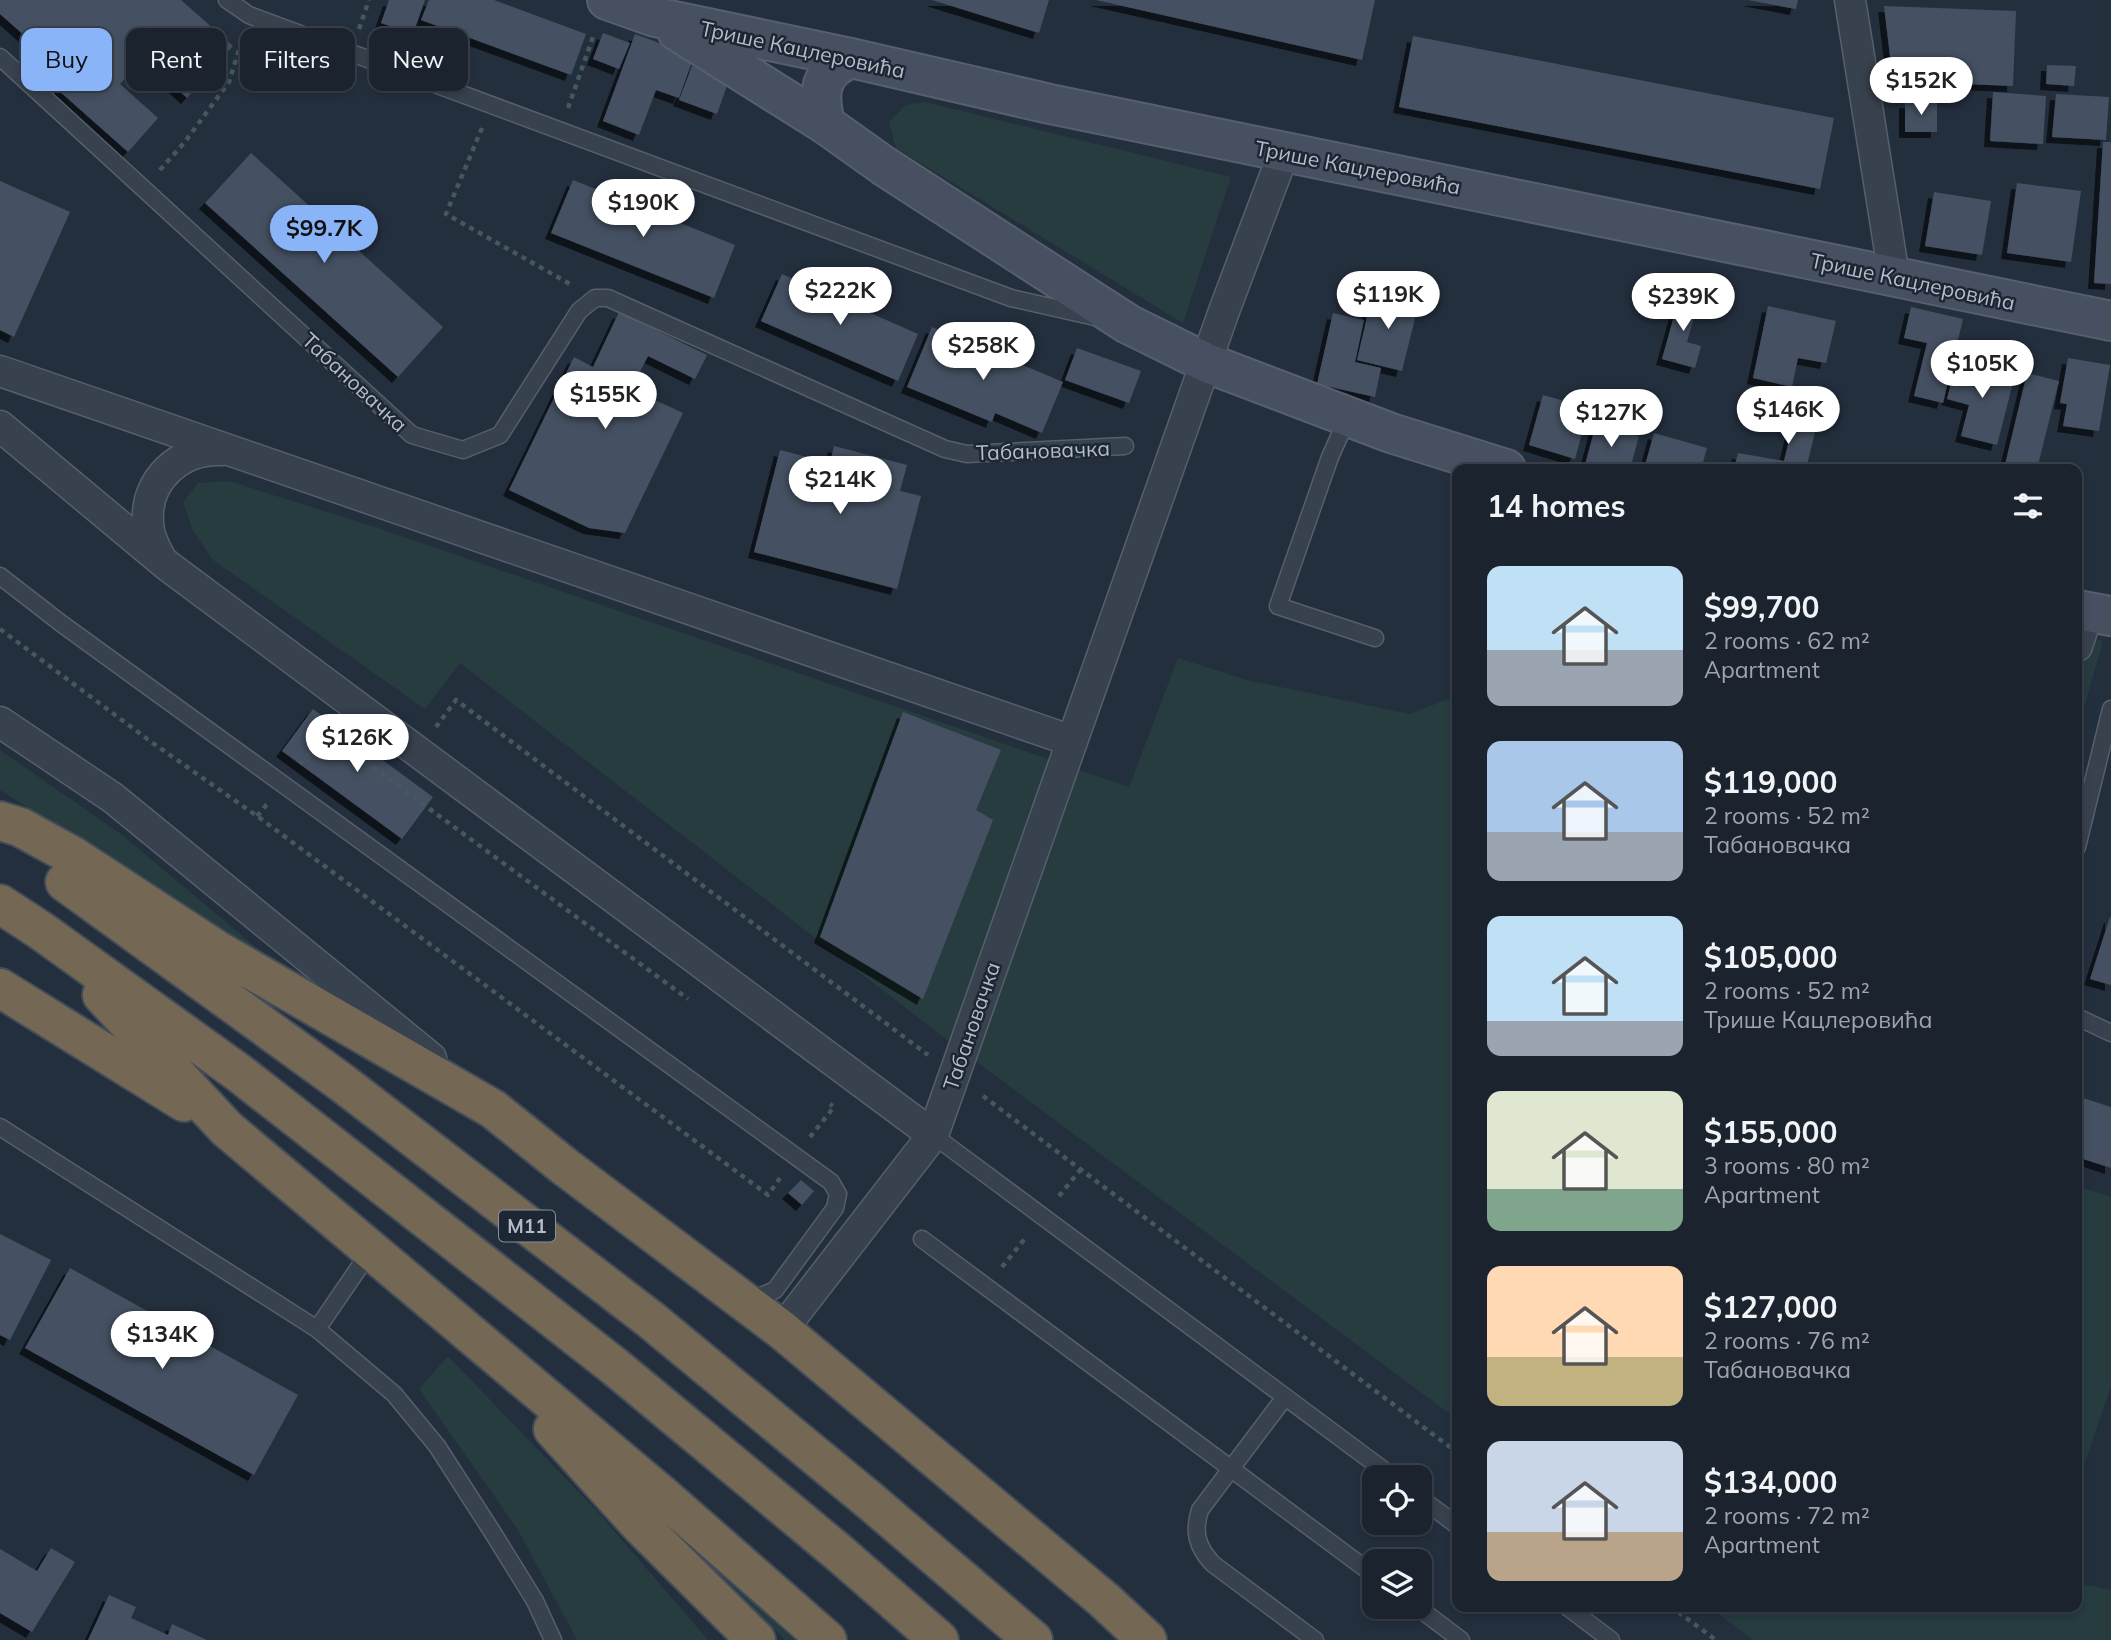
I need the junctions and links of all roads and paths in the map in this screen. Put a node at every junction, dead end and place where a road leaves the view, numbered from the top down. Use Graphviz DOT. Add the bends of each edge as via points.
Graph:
graph roads {
  1 [pos="227,0"];
  2 [pos="369,0"];
  3 [pos="607,0"];
  4 [pos="1850,0"];
  5 [pos="365,9"];
  6 [pos="249,15"];
  7 [pos="656,18"];
  8 [pos="592,41"];
  9 [pos="0,57"];
  10 [pos="851,58"];
  11 [pos="576,85"];
  12 [pos="825,124"];
  13 [pos="1284,152"];
  14 [pos="471,153"];
  15 [pos="144,189"];
  16 [pos="1894,276"];
  17 [pos="596,298"];
  18 [pos="2111,321"];
  19 [pos="1128,324"];
  20 [pos="1206,363"];
  21 [pos="0,371"];
  22 [pos="1348,417"];
  23 [pos="0,426"];
  24 [pos="1125,446"];
  25 [pos="236,453"];
  26 [pos="1491,464"];
  27 [pos="168,566"];
  28 [pos="0,576"];
  29 [pos="1375,638"];
  30 [pos="2111,709"];
  31 [pos="0,722"];
  32 [pos="1072,741"];
  33 [pos="417,752"];
  34 [pos="284,783"];
  35 [pos="257,816"];
  36 [pos="0,821"];
  37 [pos="2082,827"];
  38 [pos="0,838"];
  39 [pos="0,904"];
  40 [pos="40,930"];
  41 [pos="0,988"];
  42 [pos="2082,1019"];
  43 [pos="2111,1033"];
  44 [pos="954,1074"];
  45 [pos="493,1109"];
  46 [pos="0,1127"];
  47 [pos="227,1129"];
  48 [pos="933,1135"];
  49 [pos="922,1239"];
  50 [pos="370,1250"];
  51 [pos="735,1293"];
  52 [pos="456,1321"];
  53 [pos="317,1329"];
  54 [pos="782,1330"];
  55 [pos="1285,1396"];
  56 [pos="1452,1448"];
  57 [pos="1376,1465"];
  58 [pos="1231,1469"];
  59 [pos="1432,1507"];
  60 [pos="1452,1522"];
  61 [pos="1362,1566"];
  62 [pos="1574,1612"];
  63 [pos="1678,1612"];
  64 [pos="1432,1618"];
  65 [pos="553,1640"];
  66 [pos="756,1640"];
  67 [pos="827,1640"];
  68 [pos="939,1640"];
  69 [pos="1033,1640"];
  70 [pos="1147,1640"];
  71 [pos="1315,1640"];
  72 [pos="1461,1640"];
  73 [pos="1611,1640"];
  74 [pos="1716,1640"];
  1 -- 6 [label="lane"];
  2 -- 5 [label="path"];
  3 -- 7 [label="street, Трише Кацлеровића"];
  4 -- 16 [label="street"];
  6 -- 15 [label="path" via="229,82"];
  6 -- 19 [label="lane" via="1011,299"];
  7 -- 10 [label="street, Трише Кацлеровића"];
  7 -- 12 [label="street"];
  8 -- 11 [label="path"];
  9 -- 15 [label="lane, Табановачка"];
  10 -- 12 [label="street" via="839,63 824,81 821,104"];
  10 -- 13 [label="street, Трише Кацлеровића"];
  12 -- 19 [label="street"];
  13 -- 16 [label="street, Трише Кацлеровића"];
  13 -- 20 [label="street, Табановачка"];
  14 -- 17 [label="path" via="446,214"];
  15 -- 17 [label="lane, Табановачка" via="412,435 463,450 500,435 579,311"];
  16 -- 18 [label="street, Трише Кацлеровића"];
  17 -- 24 [label="lane, Табановачка" via="608,298 945,449 967,454"];
  19 -- 20 [label="street"];
  20 -- 22 [label="street"];
  20 -- 32 [label="street, Табановачка"];
  21 -- 25 [label="street"];
  22 -- 26 [label="street"];
  22 -- 29 [label="lane" via="1278,606"];
  23 -- 27 [label="street"];
  25 -- 27 [label="street" via="200,451 181,458 155,486 147,524 161,560"];
  25 -- 32 [label="street"];
  27 -- 33 [label="street"];
  28 -- 34 [label="lane"];
  30 -- 37 [label="lane"];
  31 -- 45 [label="street" via="113,798"];
  32 -- 44 [label="street, Табановачка"];
  33 -- 34 [label="path" via="394,781 326,732"];
  33 -- 44 [label="path" via="456,700"];
  33 -- 48 [label="street"];
  34 -- 35 [label="path"];
  34 -- 51 [label="lane" via="831,1182 838,1194 835,1208 775,1290 759,1297"];
  36 -- 45 [label="highway" via="73,856 216,950"];
  38 -- 69 [label="highway, M11" via="97,903 341,1082 651,1320"];
  39 -- 40 [label="highway, M11"];
  40 -- 47 [label="highway"];
  40 -- 68 [label="highway, M11" via="239,1073 614,1366"];
  41 -- 47 [label="highway"];
  42 -- 43 [label="lane"];
  44 -- 48 [label="street, Табановачка"];
  44 -- 56 [label="path"];
  45 -- 51 [label="highway"];
  46 -- 53 [label="lane"];
  47 -- 50 [label="highway"];
  48 -- 54 [label="street, Табановачка"];
  48 -- 55 [label="lane"];
  49 -- 58 [label="lane"];
  50 -- 52 [label="highway"];
  50 -- 53 [label="lane"];
  51 -- 54 [label="highway"];
  52 -- 66 [label="highway" via="640,1525"];
  52 -- 67 [label="highway"];
  53 -- 65 [label="lane" via="394,1394 437,1446 535,1601"];
  54 -- 70 [label="highway"];
  55 -- 57 [label="lane"];
  55 -- 58 [label="lane"];
  58 -- 61 [label="lane"];
  58 -- 71 [label="lane" via="1200,1510 1196,1532 1203,1553"];
  59 -- 60 [label="lane"];
  62 -- 73 [label="lane"];
  63 -- 74 [label="path"];
  64 -- 72 [label="lane"];
}
